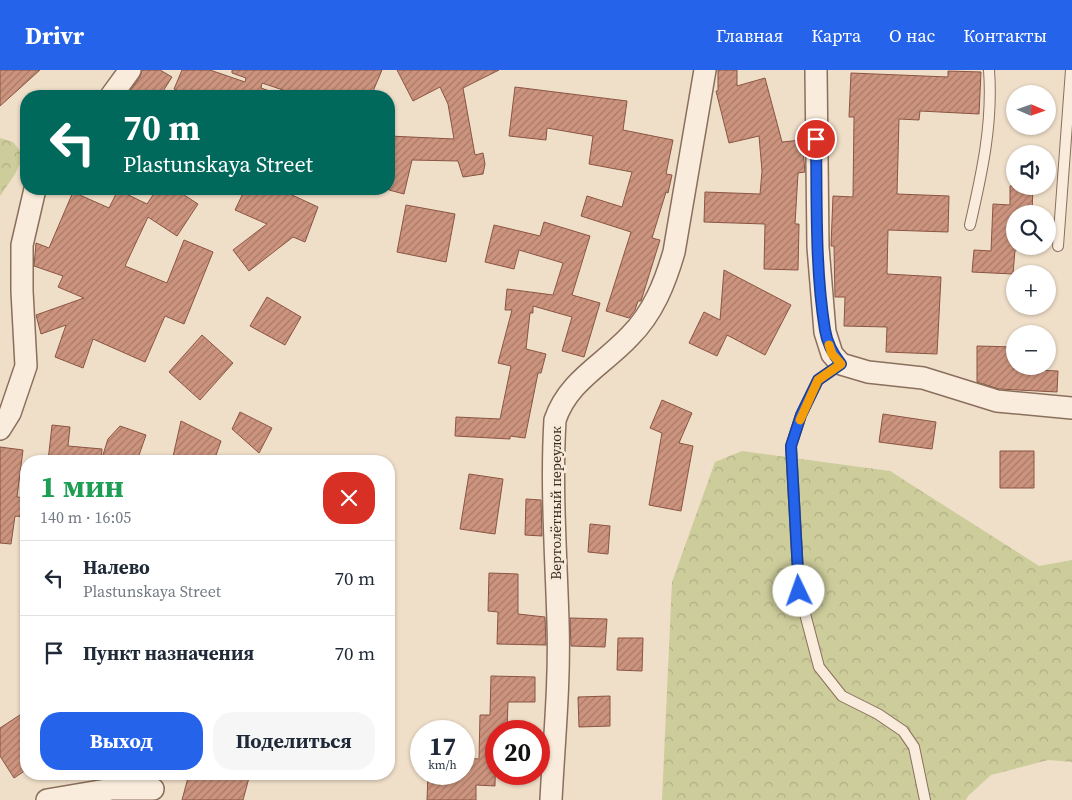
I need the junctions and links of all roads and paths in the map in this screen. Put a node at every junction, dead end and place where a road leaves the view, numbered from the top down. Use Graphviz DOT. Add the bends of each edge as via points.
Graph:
graph roads {
  1 [pos="130,70"];
  2 [pos="704,70"];
  3 [pos="816,70"];
  4 [pos="989,70"];
  5 [pos="1070,70"];
  6 [pos="115,90"];
  7 [pos="34,195"];
  8 [pos="970,225"];
  9 [pos="1058,246"];
  10 [pos="841,364"];
  11 [pos="1072,408"];
  12 [pos="0,429"];
  13 [pos="154,788"];
  14 [pos="47,800"];
  15 [pos="550,800"];
  16 [pos="925,800"];
  1 -- 6 [label="street"];
  2 -- 15 [label="street, Вертолётный переулок" via="667,277 652,307 630,336 570,390 560,404 555,420 558,678"];
  3 -- 10 [label="street" via="818,248 825,332 832,354"];
  4 -- 8 [label="lane" via="992,103"];
  5 -- 9 [label="lane"];
  7 -- 12 [label="street" via="22,245 26,366 10,413"];
  10 -- 11 [label="street" via="868,372 923,378 997,401"];
  10 -- 16 [label="lane" via="818,380 791,446 799,591 819,667 842,696 903,731 914,746"];
  13 -- 14 [label="street" via="112,789"];
}
